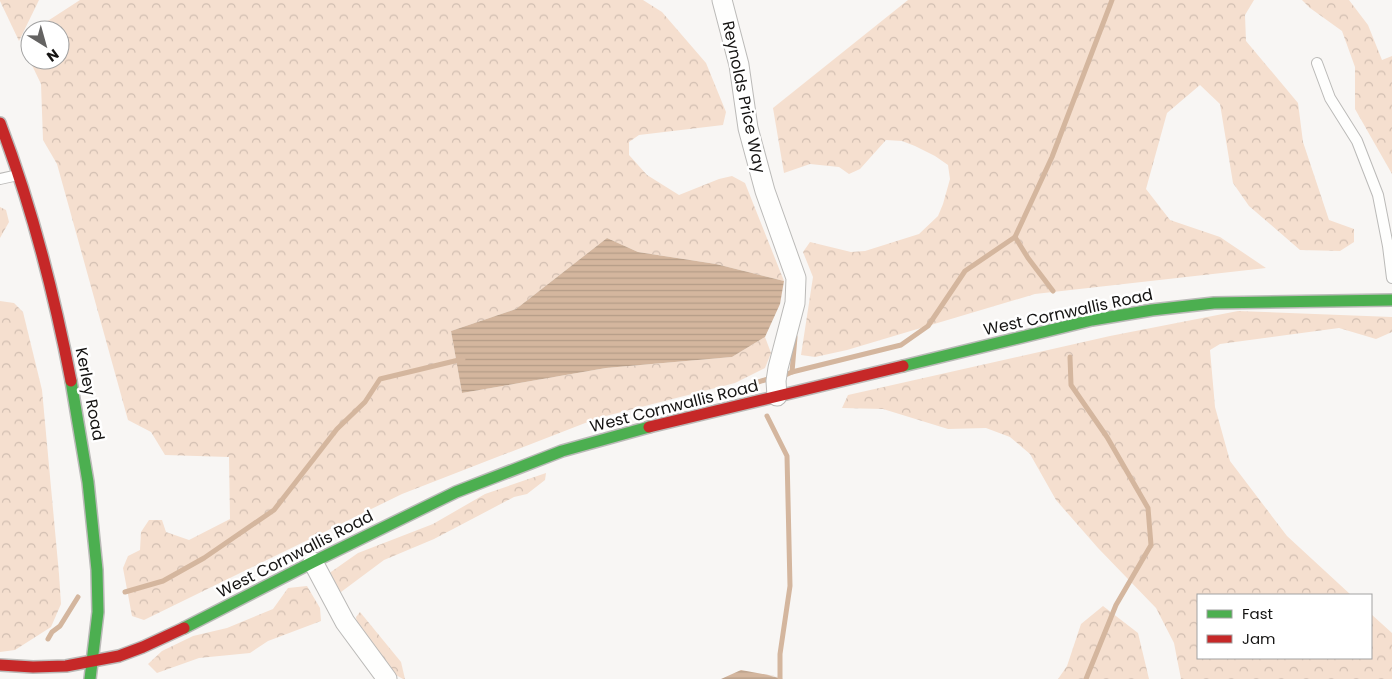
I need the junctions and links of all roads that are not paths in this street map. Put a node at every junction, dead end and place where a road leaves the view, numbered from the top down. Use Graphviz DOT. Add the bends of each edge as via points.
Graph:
graph roads {
  1 [pos="722,0"];
  2 [pos="1317,63"];
  3 [pos="0,123"];
  4 [pos="19,175"];
  5 [pos="0,179"];
  6 [pos="1392,278"];
  7 [pos="1392,300"];
  8 [pos="777,396"];
  9 [pos="313,562"];
  10 [pos="92,662"];
  11 [pos="0,665"];
  12 [pos="90,679"];
  13 [pos="387,679"];
  1 -- 8 [label="street, Reynolds Price Way" via="739,65 748,128 765,191 796,278 795,303 778,368"];
  2 -- 6 [label="lane" via="1330,98 1357,141 1378,194"];
  3 -- 4 [label="street, Kerley Road"];
  4 -- 5 [label="lane"];
  4 -- 10 [label="street, Kerley Road" via="49,277 80,427 93,520 98,604"];
  7 -- 8 [label="street, West Cornwallis Road" via="1214,303 1152,310 1092,320"];
  8 -- 9 [label="street, West Cornwallis Road" via="562,451 456,492"];
  9 -- 10 [label="street, West Cornwallis Road" via="143,647"];
  9 -- 13 [label="street" via="345,622"];
  10 -- 11 [label="street, West Cornwallis Road" via="66,666"];
  10 -- 12 [label="street, Kerley Road"];
}
